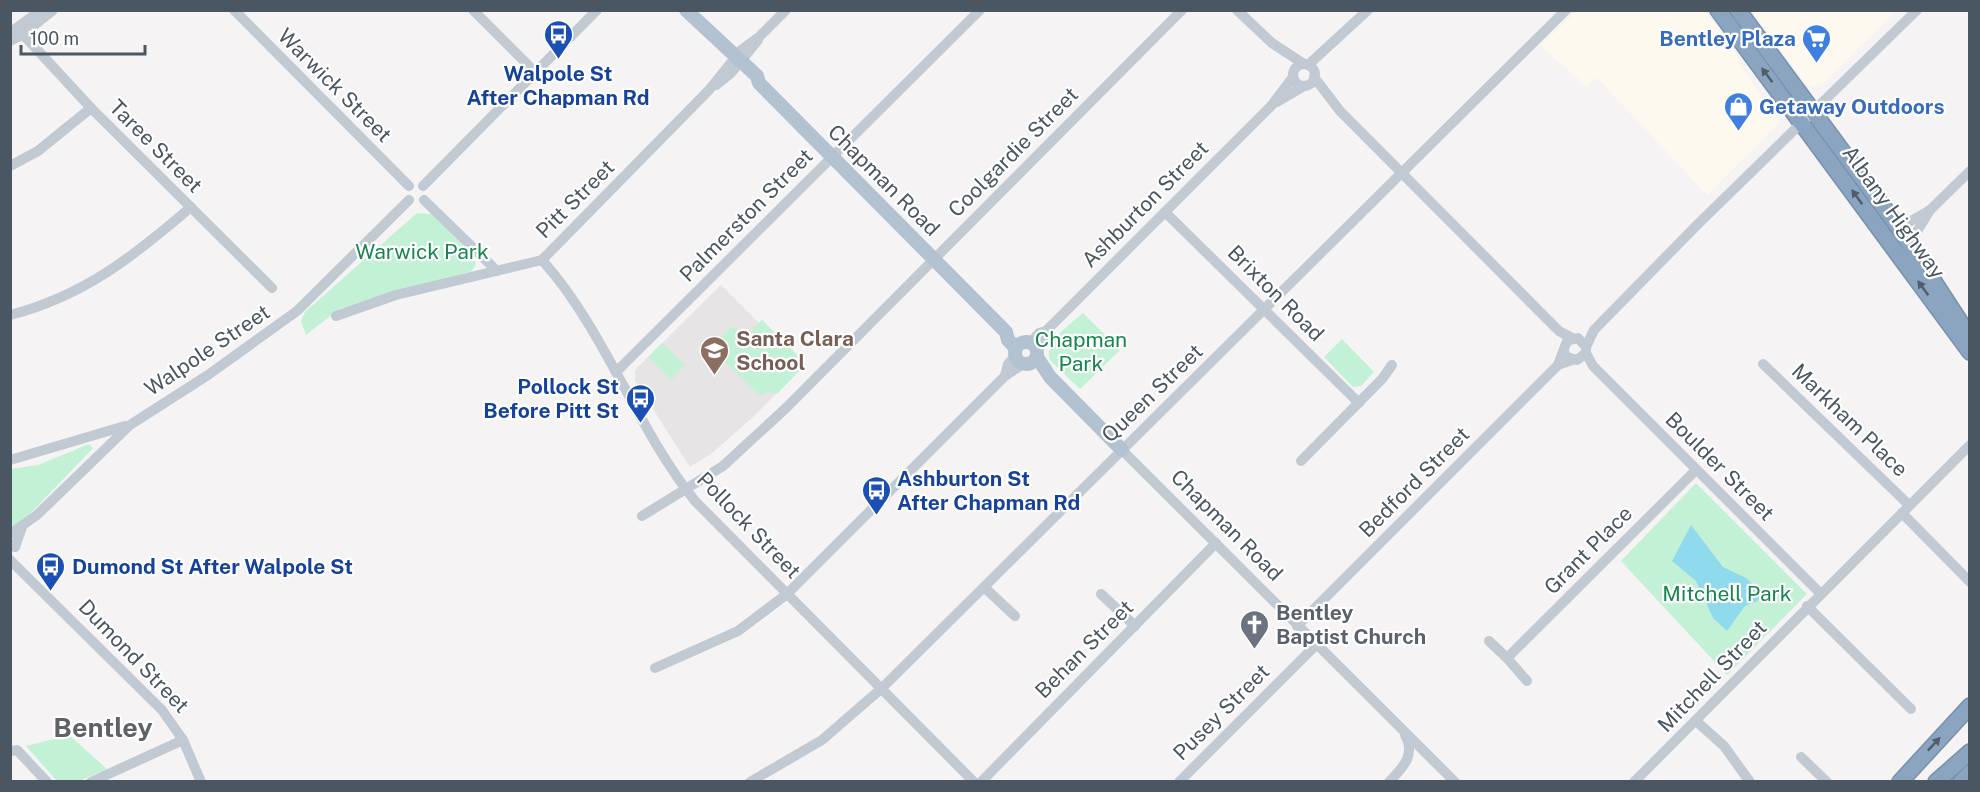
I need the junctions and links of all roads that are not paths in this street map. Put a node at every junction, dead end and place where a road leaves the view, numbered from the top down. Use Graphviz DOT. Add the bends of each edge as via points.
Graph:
graph roads {
  1 [pos="41,10"];
  2 [pos="53,10"];
  3 [pos="234,10"];
  4 [pos="473,10"];
  5 [pos="597,10"];
  6 [pos="686,10"];
  7 [pos="786,10"];
  8 [pos="980,10"];
  9 [pos="1182,10"];
  10 [pos="1237,10"];
  11 [pos="1368,10"];
  12 [pos="1566,10"];
  13 [pos="1718,10"];
  14 [pos="1738,10"];
  15 [pos="1917,10"];
  16 [pos="16,32"];
  17 [pos="10,41"];
  18 [pos="1272,43"];
  19 [pos="736,61"];
  20 [pos="1310,70"];
  21 [pos="536,73"];
  22 [pos="1293,76"];
  23 [pos="1305,86"];
  24 [pos="1272,105"];
  25 [pos="91,108"];
  26 [pos="1814,110"];
  27 [pos="1340,111"];
  28 [pos="1801,122"];
  29 [pos="832,157"];
  30 [pos="10,166"];
  31 [pos="1970,171"];
  32 [pos="1404,174"];
  33 [pos="409,186"];
  34 [pos="423,186"];
  35 [pos="410,200"];
  36 [pos="424,200"];
  37 [pos="191,207"];
  38 [pos="1930,210"];
  39 [pos="1165,212"];
  40 [pos="1899,228"];
  41 [pos="1910,243"];
  42 [pos="933,259"];
  43 [pos="542,260"];
  44 [pos="497,271"];
  45 [pos="272,288"];
  46 [pos="1265,311"];
  47 [pos="10,315"];
  48 [pos="336,316"];
  49 [pos="1970,336"];
  50 [pos="1575,349"];
  51 [pos="1970,352"];
  52 [pos="1027,353"];
  53 [pos="1392,364"];
  54 [pos="1763,364"];
  55 [pos="616,372"];
  56 [pos="1359,403"];
  57 [pos="130,424"];
  58 [pos="1970,445"];
  59 [pos="1122,450"];
  60 [pos="10,460"];
  61 [pos="1301,461"];
  62 [pos="1696,470"];
  63 [pos="686,490"];
  64 [pos="1905,509"];
  65 [pos="642,516"];
  66 [pos="22,526"];
  67 [pos="10,534"];
  68 [pos="1216,543"];
  69 [pos="12,552"];
  70 [pos="1970,582"];
  71 [pos="984,587"];
  72 [pos="1820,593"];
  73 [pos="788,594"];
  74 [pos="1101,594"];
  75 [pos="1807,606"];
  76 [pos="1015,616"];
  77 [pos="1135,626"];
  78 [pos="1297,626"];
  79 [pos="1489,641"];
  80 [pos="1316,645"];
  81 [pos="1508,658"];
  82 [pos="655,668"];
  83 [pos="1527,681"];
  84 [pos="882,688"];
  85 [pos="1970,706"];
  86 [pos="1911,709"];
  87 [pos="1696,721"];
  88 [pos="1399,728"];
  89 [pos="183,740"];
  90 [pos="14,750"];
  91 [pos="1970,752"];
  92 [pos="1801,757"];
  93 [pos="1437,763"];
  94 [pos="1970,773"];
  95 [pos="1815,777"];
  96 [pos="47,782"];
  97 [pos="91,782"];
  98 [pos="201,782"];
  99 [pos="750,782"];
  100 [pos="975,782"];
  101 [pos="981,782"];
  102 [pos="1179,782"];
  103 [pos="1389,782"];
  104 [pos="1448,782"];
  105 [pos="1455,782"];
  106 [pos="1634,782"];
  107 [pos="1750,782"];
  108 [pos="1827,782"];
  109 [pos="1900,782"];
  110 [pos="1936,782"];
  111 [pos="1961,782"];
  1 -- 16 [label="street"];
  2 -- 16 [label="street"];
  3 -- 33 [label="street, Warwick Street"];
  4 -- 21 [label="street"];
  5 -- 21 [label="street"];
  6 -- 19 [label="main road, Chapman Road" via="720,49"];
  7 -- 19 [label="street, Pitt Street"];
  8 -- 29 [label="street, Palmerston Street"];
  9 -- 42 [label="street, Coolgardie Street"];
  10 -- 18 [label="street"];
  11 -- 20 [label="street"];
  12 -- 32 [label="street, Queen Street"];
  28 -- 13 [label="highway, Albany Highway, one-way"];
  14 -- 26 [label="highway, Albany Highway"];
  15 -- 26 [label="street"];
  16 -- 17 [label="street"];
  16 -- 25 [label="street, Taree Street"];
  18 -- 20 [label="street"];
  18 -- 22 [label="street"];
  19 -- 29 [label="main road, Chapman Road"];
  19 -- 43 [label="street, Pitt Street"];
  20 -- 22 [label="street, Ashburton Street" via="1296,67"];
  20 -- 23 [label="street, Ashburton Street"];
  20 -- 27 [label="street"];
  21 -- 34 [label="street"];
  22 -- 23 [label="street"];
  22 -- 24 [label="street, Ashburton Street"];
  23 -- 24 [label="street, Ashburton Street"];
  23 -- 27 [label="street"];
  24 -- 39 [label="street, Ashburton Street"];
  25 -- 30 [label="street" via="38,151"];
  25 -- 37 [label="street, Taree Street"];
  26 -- 28 [label="street"];
  26 -- 40 [label="highway, Albany Highway"];
  27 -- 32 [label="street, Boulder Street"];
  28 -- 50 [label="street"];
  51 -- 28 [label="highway, Albany Highway, one-way"];
  29 -- 42 [label="main road, Chapman Road"];
  29 -- 55 [label="street, Palmerston Street"];
  31 -- 38 [label="street"];
  32 -- 46 [label="street, Queen Street"];
  32 -- 50 [label="street, Boulder Street"];
  33 -- 34 [label="street"];
  33 -- 35 [label="street"];
  34 -- 36 [label="street"];
  35 -- 36 [label="street"];
  35 -- 57 [label="street, Walpole Street" via="297,311 208,375"];
  36 -- 44 [label="street"];
  37 -- 45 [label="street, Taree Street"];
  37 -- 47 [label="street" via="102,278 72,294"];
  38 -- 40 [label="street"];
  38 -- 41 [label="street"];
  39 -- 46 [label="street, Brixton Road"];
  39 -- 52 [label="street, Ashburton Street" via="1046,331 1039,333"];
  40 -- 41 [label="highway, Albany Highway"];
  41 -- 49 [label="highway, Albany Highway"];
  42 -- 52 [label="main road, Chapman Road" via="1006,332 1008,340"];
  42 -- 63 [label="street, Coolgardie Street" via="786,408 723,466"];
  43 -- 44 [label="street, Pitt Street"];
  43 -- 55 [label="street, Pollock Street"];
  44 -- 48 [label="street, Pitt Street" via="396,295"];
  46 -- 56 [label="street, Brixton Road"];
  46 -- 59 [label="street, Queen Street"];
  50 -- 62 [label="street, Boulder Street"];
  50 -- 78 [label="street, Bedford Street"];
  52 -- 59 [label="main road, Chapman Road"];
  52 -- 73 [label="street, Ashburton Street" via="1008,364 1005,376"];
  53 -- 56 [label="street"];
  54 -- 64 [label="street, Markham Place"];
  55 -- 63 [label="street, Pollock Street"];
  56 -- 61 [label="street"];
  57 -- 60 [label="street"];
  57 -- 66 [label="street, Walpole Street"];
  58 -- 64 [label="street, Mitchell Street"];
  59 -- 68 [label="street, Chapman Road"];
  59 -- 71 [label="street, Queen Street"];
  62 -- 72 [label="street, Boulder Street"];
  62 -- 81 [label="street, Grant Place"];
  63 -- 65 [label="street, Coolgardie Street"];
  63 -- 73 [label="street, Pollock Street"];
  64 -- 70 [label="street, Markham Place"];
  64 -- 72 [label="street, Mitchell Street"];
  66 -- 67 [label="street, Walpole Street"];
  66 -- 69 [label="street, Walpole Street"];
  68 -- 77 [label="street, Behan Street"];
  68 -- 78 [label="street, Chapman Road"];
  69 -- 89 [label="street, Dumond Street" via="22,569 162,710"];
  71 -- 76 [label="street"];
  71 -- 84 [label="street, Queen Street"];
  72 -- 75 [label="street, Mitchell Street"];
  73 -- 82 [label="street, Ashburton Street" via="738,631"];
  73 -- 84 [label="street, Pollock Street"];
  74 -- 77 [label="street"];
  75 -- 86 [label="street"];
  75 -- 87 [label="street, Mitchell Street"];
  77 -- 101 [label="street, Behan Street"];
  78 -- 80 [label="street, Chapman Road"];
  79 -- 81 [label="street"];
  80 -- 88 [label="street, Chapman Road"];
  80 -- 102 [label="street, Pusey Street"];
  81 -- 83 [label="street"];
  84 -- 99 [label="street, Queen Street" via="822,740"];
  84 -- 100 [label="street, Pollock Street"];
  109 -- 85 [label="highway, one-way"];
  87 -- 106 [label="street, Mitchell Street"];
  87 -- 107 [label="street" via="1725,746"];
  88 -- 93 [label="street, Chapman Road"];
  88 -- 103 [label="street, Chapman Road" via="1409,744 1409,756"];
  89 -- 97 [label="street"];
  89 -- 98 [label="street, Dumond Street"];
  90 -- 96 [label="street"];
  91 -- 110 [label="highway"];
  92 -- 95 [label="street"];
  93 -- 104 [label="street, Chapman Road" via="1433,762 1434,767"];
  93 -- 105 [label="street, Chapman Road"];
  94 -- 111 [label="highway"];
  95 -- 108 [label="street"];
}
